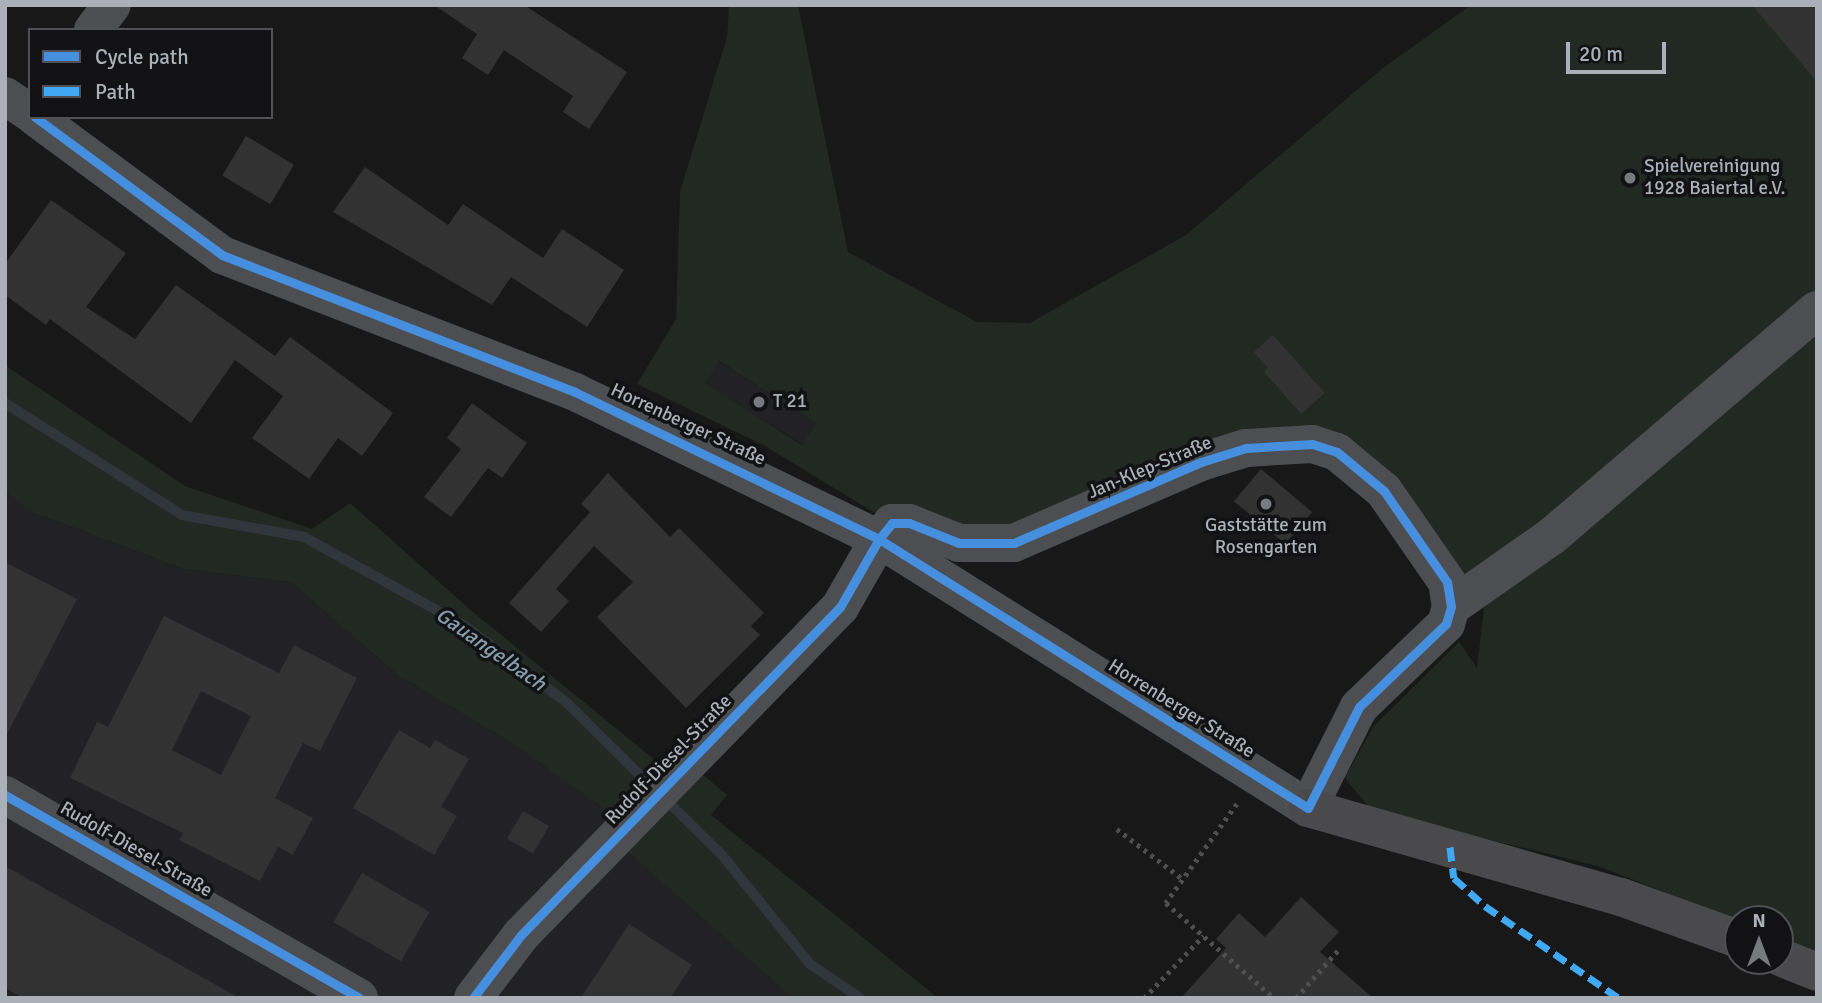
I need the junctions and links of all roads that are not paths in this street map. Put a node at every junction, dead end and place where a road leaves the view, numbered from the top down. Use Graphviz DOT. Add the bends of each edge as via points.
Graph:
graph roads {
  1 [pos="112,5"];
  2 [pos="95,28"];
  3 [pos="5,96"];
  4 [pos="28,112"];
  5 [pos="38,119"];
  6 [pos="1817,310"];
  7 [pos="879,539"];
  8 [pos="1451,607"];
  9 [pos="5,795"];
  10 [pos="1308,808"];
  11 [pos="1724,934"];
  12 [pos="1794,963"];
  13 [pos="1817,972"];
  14 [pos="359,998"];
  15 [pos="472,998"];
  1 -- 2 [label="street"];
  3 -- 4 [label="street"];
  5 -- 7 [label="street, Horrenberger Straße" via="222,255 575,392"];
  6 -- 8 [label="street" via="1552,536"];
  7 -- 8 [label="street, Jan-Klep-Straße" via="892,523 909,523 959,542 1014,543 1201,462 1246,448 1312,444 1337,452 1384,491 1447,582"];
  7 -- 10 [label="street, Horrenberger Straße"];
  7 -- 15 [label="street, Rudolf-Diesel-Straße" via="840,607 522,935"];
  8 -- 10 [label="street" via="1446,625 1359,707"];
  9 -- 14 [label="street, Rudolf-Diesel-Straße"];
  10 -- 11 [label="main road, Horrenberger Straße" via="1621,897"];
  12 -- 13 [label="main road"];
}
